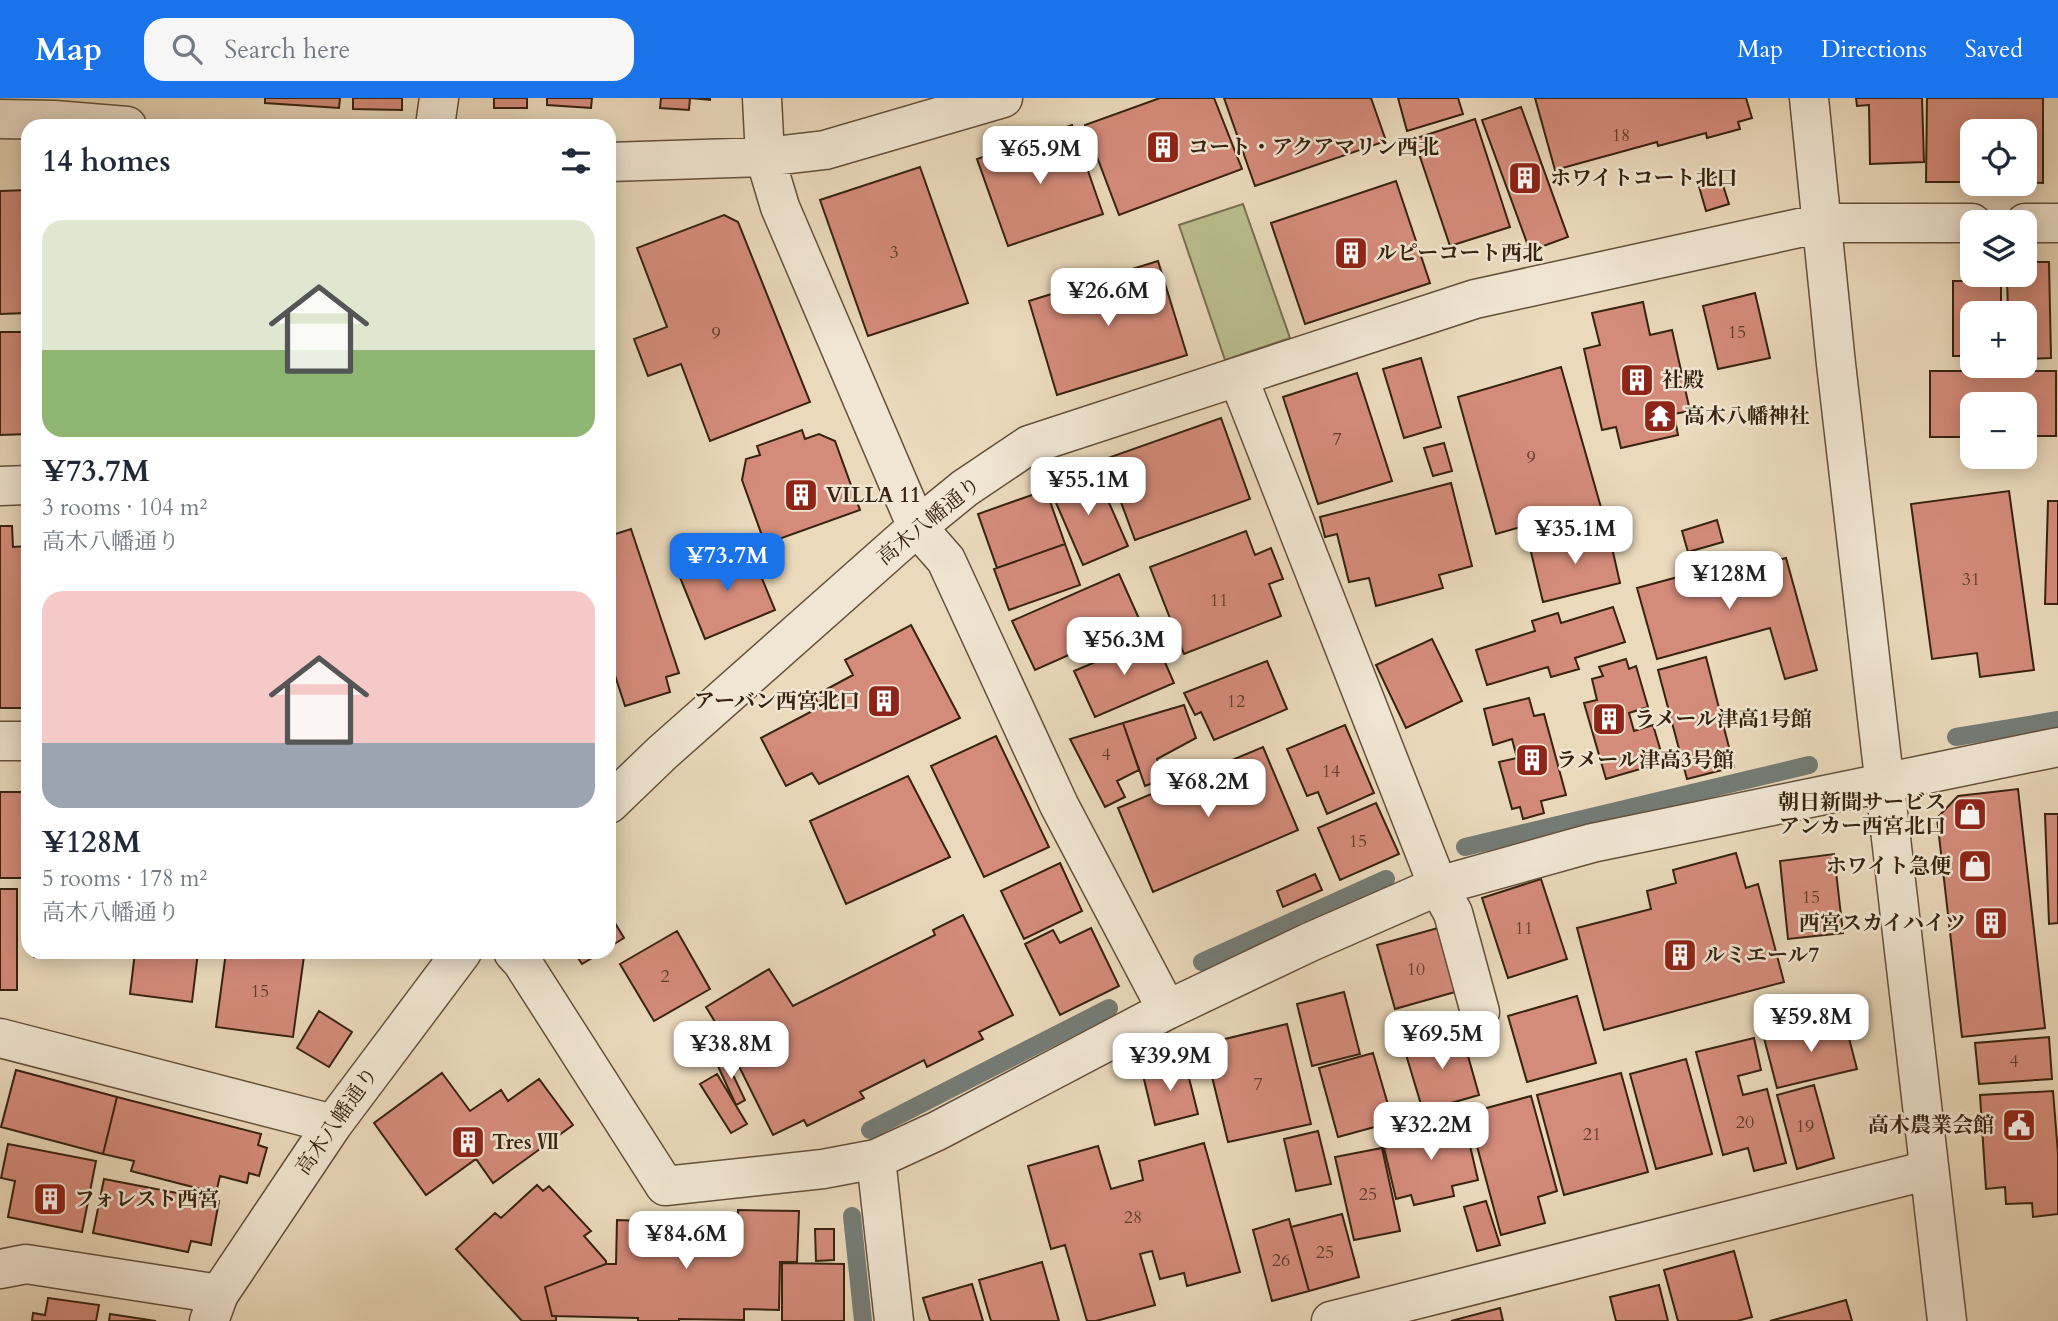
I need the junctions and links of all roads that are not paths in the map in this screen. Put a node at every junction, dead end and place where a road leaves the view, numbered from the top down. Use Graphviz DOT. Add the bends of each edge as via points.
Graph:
graph roads {
  1 [pos="439,98"];
  2 [pos="762,98"];
  3 [pos="1003,98"];
  4 [pos="1809,98"];
  5 [pos="0,118"];
  6 [pos="27,119"];
  7 [pos="436,119"];
  8 [pos="765,157"];
  9 [pos="616,162"];
  10 [pos="1822,223"];
  11 [pos="1960,223"];
  12 [pos="2037,223"];
  13 [pos="2058,223"];
  14 [pos="1238,377"];
  15 [pos="21,485"];
  16 [pos="0,486"];
  17 [pos="917,527"];
  18 [pos="0,741"];
  19 [pos="21,741"];
  20 [pos="2058,747"];
  21 [pos="1884,783"];
  22 [pos="616,797"];
  23 [pos="1438,886"];
  24 [pos="457,959"];
  25 [pos="519,959"];
  26 [pos="1167,1010"];
  27 [pos="1480,1012"];
  28 [pos="0,1038"];
  29 [pos="332,1124"];
  30 [pos="876,1159"];
  31 [pos="1929,1170"];
  32 [pos="0,1269"];
  33 [pos="214,1308"];
  34 [pos="894,1321"];
  35 [pos="1331,1321"];
  36 [pos="1947,1321"];
  1 -- 7 [label="street"];
  2 -- 8 [label="street"];
  3 -- 8 [label="street" via="825,150"];
  4 -- 10 [label="street"];
  5 -- 6 [label="street"];
  8 -- 9 [label="street"];
  8 -- 17 [label="street" via="780,207"];
  10 -- 11 [label="street, 高木八幡通り"];
  10 -- 14 [label="street, 高木八幡通り" via="1475,299"];
  10 -- 21 [label="street"];
  12 -- 13 [label="street"];
  14 -- 17 [label="street, 高木八幡通り" via="1029,445"];
  14 -- 23 [label="street"];
  15 -- 16 [label="street"];
  17 -- 22 [label="street, 高木八幡通り"];
  17 -- 26 [label="street" via="946,560 1059,805"];
  18 -- 19 [label="street"];
  20 -- 21 [label="street"];
  21 -- 23 [label="street" via="1592,843"];
  21 -- 31 [label="street"];
  23 -- 26 [label="street"];
  23 -- 27 [label="street" via="1453,912"];
  24 -- 29 [label="street, 高木八幡通り"];
  25 -- 30 [label="street" via="665,1186"];
  26 -- 30 [label="street"];
  28 -- 29 [label="street"];
  29 -- 33 [label="street, 高木八幡通り"];
  30 -- 34 [label="street"];
  31 -- 35 [label="street"];
  31 -- 36 [label="street"];
  32 -- 33 [label="street" via="26,1264"];
}
